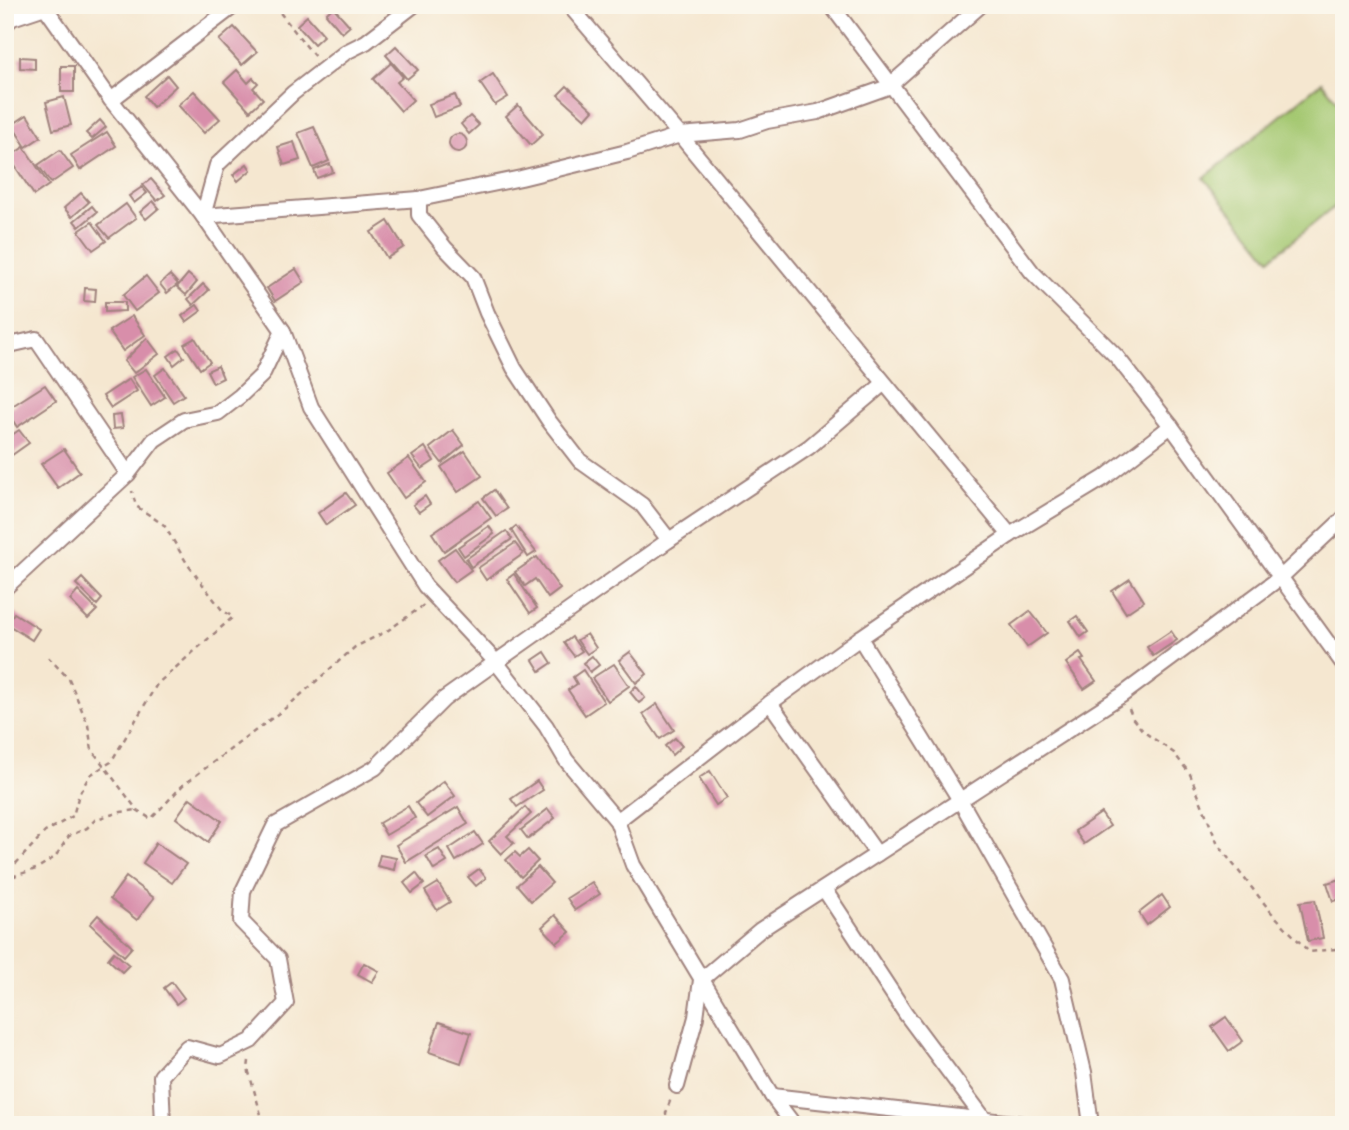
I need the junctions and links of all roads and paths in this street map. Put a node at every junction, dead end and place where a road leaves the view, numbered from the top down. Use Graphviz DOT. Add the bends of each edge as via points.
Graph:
graph roads {
  1 [pos="235,5"];
  2 [pos="274,5"];
  3 [pos="414,5"];
  4 [pos="569,5"];
  5 [pos="831,5"];
  6 [pos="981,5"];
  7 [pos="5,25"];
  8 [pos="311,80"];
  9 [pos="892,84"];
  10 [pos="111,100"];
  11 [pos="680,135"];
  12 [pos="419,199"];
  13 [pos="204,216"];
  14 [pos="283,331"];
  15 [pos="5,346"];
  16 [pos="883,384"];
  17 [pos="1171,426"];
  18 [pos="128,474"];
  19 [pos="1344,519"];
  20 [pos="1010,535"];
  21 [pos="669,540"];
  22 [pos="1281,577"];
  23 [pos="5,588"];
  24 [pos="436,598"];
  25 [pos="860,638"];
  26 [pos="48,657"];
  27 [pos="496,662"];
  28 [pos="1344,665"];
  29 [pos="1122,695"];
  30 [pos="770,702"];
  31 [pos="103,765"];
  32 [pos="960,800"];
  33 [pos="137,810"];
  34 [pos="617,821"];
  35 [pos="877,854"];
  36 [pos="7,869"];
  37 [pos="824,889"];
  38 [pos="1344,948"];
  39 [pos="701,980"];
  40 [pos="251,1041"];
  41 [pos="677,1086"];
  42 [pos="772,1096"];
  43 [pos="985,1120"];
  44 [pos="163,1125"];
  45 [pos="264,1125"];
  46 [pos="666,1125"];
  47 [pos="794,1125"];
  48 [pos="1032,1125"];
  49 [pos="1091,1125"];
  1 -- 10 [label="street"];
  2 -- 8 [label="path" via="317,61"];
  3 -- 8 [label="street"];
  4 -- 11 [label="street"];
  5 -- 9 [label="street"];
  6 -- 9 [label="street"];
  7 -- 10 [label="street" via="12,18 45,7"];
  8 -- 13 [label="street" via="217,165"];
  9 -- 11 [label="street" via="818,112 740,130"];
  9 -- 17 [label="street" via="1031,272 1117,357"];
  10 -- 13 [label="street"];
  11 -- 12 [label="street" via="521,178"];
  11 -- 16 [label="street"];
  12 -- 13 [label="street"];
  12 -- 21 [label="street" via="419,215 473,277 514,368 549,421 580,461 642,505"];
  13 -- 14 [label="street"];
  14 -- 18 [label="street" via="262,375 240,396 218,413 184,420 154,440"];
  14 -- 24 [label="street" via="311,407"];
  15 -- 18 [label="street" via="36,339"];
  16 -- 20 [label="street"];
  16 -- 21 [label="street" via="809,447"];
  17 -- 20 [label="street" via="1104,478"];
  17 -- 22 [label="street"];
  18 -- 23 [label="street"];
  18 -- 31 [label="path" via="136,506 164,525 195,574 222,610 233,617 157,684 111,762"];
  19 -- 22 [label="street"];
  20 -- 25 [label="street"];
  21 -- 27 [label="street"];
  22 -- 28 [label="street"];
  22 -- 29 [label="street"];
  24 -- 27 [label="street"];
  24 -- 33 [label="path" via="355,648 288,706 183,785 151,819"];
  25 -- 30 [label="street"];
  25 -- 32 [label="street"];
  26 -- 31 [label="path" via="69,679 88,725 92,750"];
  27 -- 34 [label="street" via="566,760"];
  27 -- 40 [label="street" via="444,699 375,768 275,825 243,891 241,921 278,959 286,1003"];
  29 -- 32 [label="street"];
  29 -- 38 [label="path" via="1144,732 1174,753 1190,774 1218,845 1271,912 1309,952"];
  30 -- 34 [label="street"];
  30 -- 35 [label="street"];
  31 -- 33 [label="path"];
  31 -- 36 [label="path" via="90,775 73,816 46,832"];
  32 -- 35 [label="street"];
  32 -- 49 [label="street" via="1062,979"];
  33 -- 36 [label="path" via="96,819 69,836 55,857 36,869 14,876"];
  34 -- 39 [label="street" via="633,865"];
  35 -- 37 [label="street"];
  37 -- 39 [label="street" via="760,930"];
  37 -- 43 [label="street" via="906,1014"];
  39 -- 41 [label="street"];
  39 -- 42 [label="street"];
  40 -- 44 [label="street" via="220,1056 187,1047 160,1076"];
  40 -- 45 [label="path" via="248,1069"];
  41 -- 46 [label="path"];
  42 -- 43 [label="street"];
  42 -- 47 [label="street"];
  43 -- 48 [label="street"];
}
